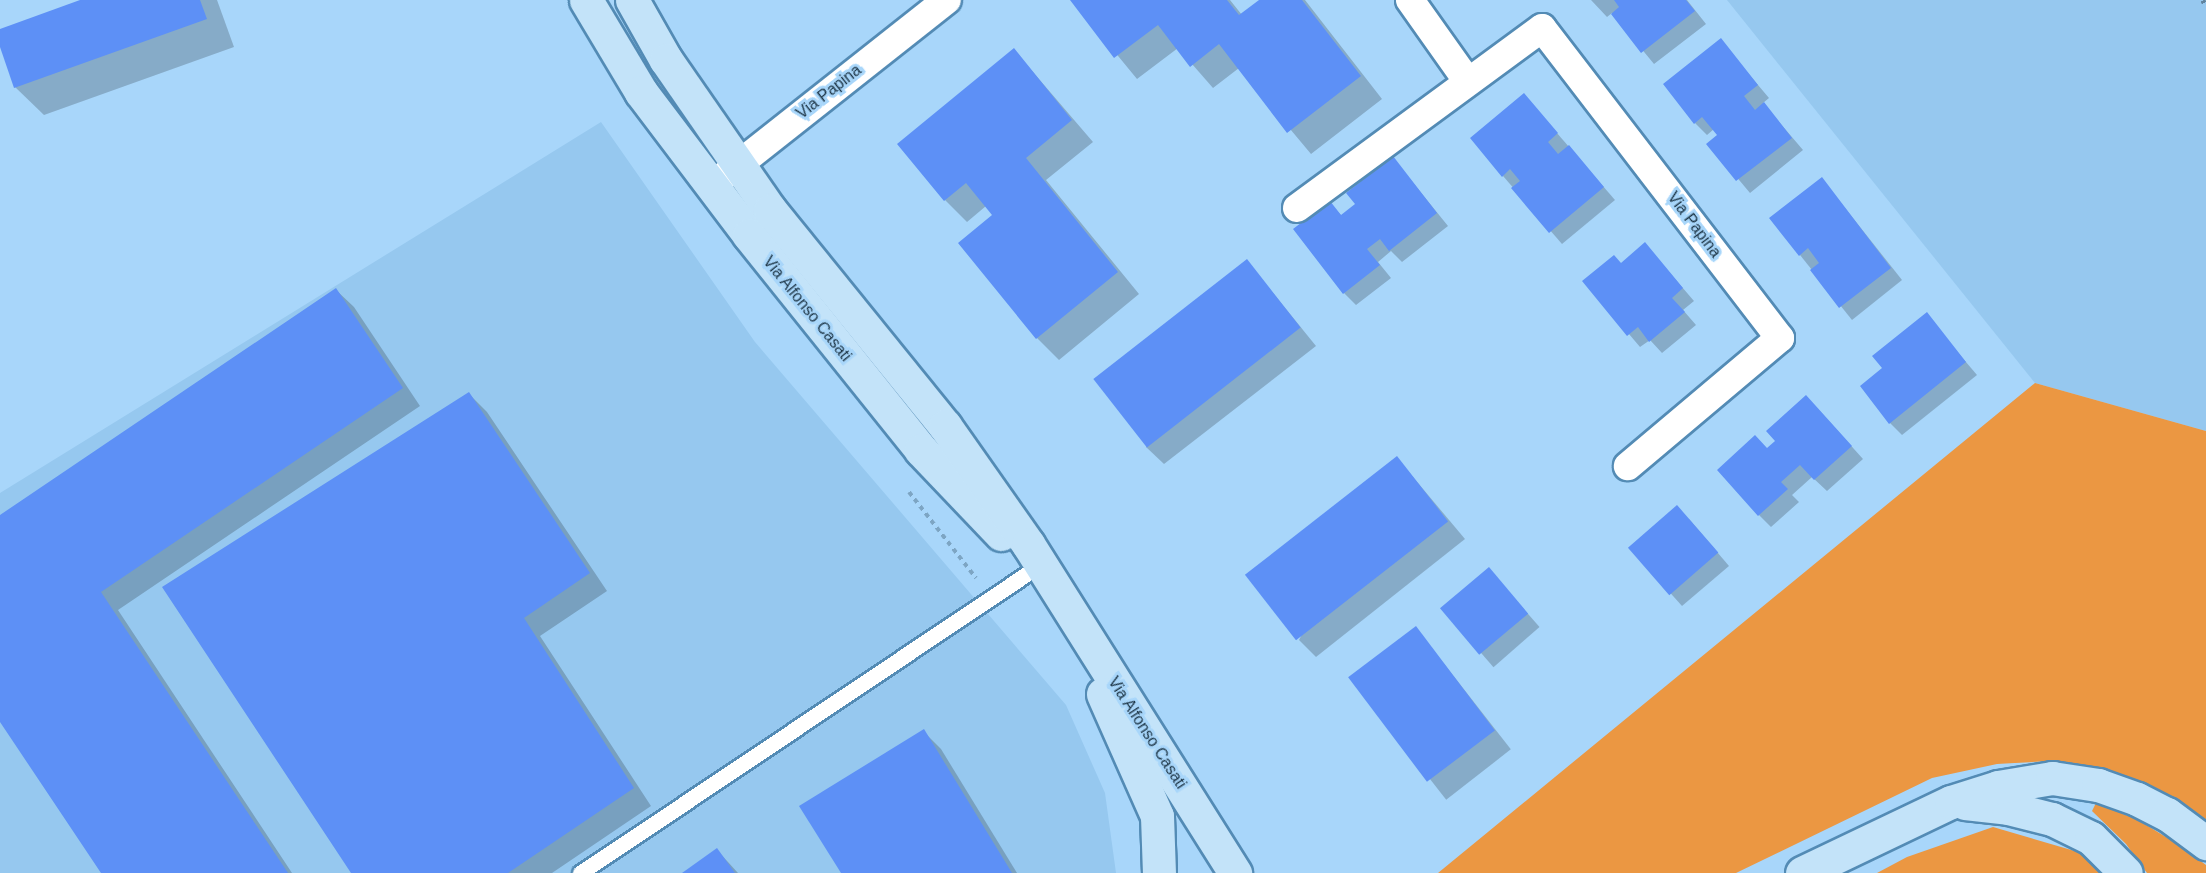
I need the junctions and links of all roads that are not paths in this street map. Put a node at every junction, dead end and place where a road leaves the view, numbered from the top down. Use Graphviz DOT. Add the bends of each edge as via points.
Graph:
graph roads {
  1 [pos="586,0"];
  2 [pos="632,0"];
  3 [pos="947,0"];
  4 [pos="1410,0"];
  5 [pos="1468,82"];
  6 [pos="737,165"];
  7 [pos="711,186"];
  8 [pos="1297,208"];
  9 [pos="1628,466"];
  10 [pos="1034,569"];
  11 [pos="1058,594"];
  12 [pos="1951,802"];
  13 [pos="2206,843"];
  14 [pos="1235,870"];
  15 [pos="580,873"];
  16 [pos="1159,873"];
  17 [pos="1802,873"];
  18 [pos="2126,873"];
  1 -- 7 [label="main road, Via Alfonso Casati" via="641,92"];
  2 -- 6 [label="main road, Via Alfonso Casati" via="666,60"];
  3 -- 6 [label="street, Via Papina"];
  4 -- 5 [label="street"];
  5 -- 8 [label="street, Via Papina"];
  5 -- 9 [label="street, Via Papina" via="1542,28 1780,338"];
  6 -- 7 [label="street, Via Papina"];
  6 -- 11 [label="main road, Via Alfonso Casati" via="945,426"];
  7 -- 10 [label="main road, Via Alfonso Casati" via="921,450"];
  10 -- 11 [label="main road, Via Alfonso Casati"];
  10 -- 15 [label="lane"];
  11 -- 14 [label="main road, Via Alfonso Casati"];
  11 -- 16 [label="main road" via="1157,816"];
  12 -- 13 [label="main road" via="2018,782 2069,779 2137,799 2167,814"];
  12 -- 17 [label="main road"];
  12 -- 18 [label="main road" via="2008,808 2052,819 2091,838"];
}
